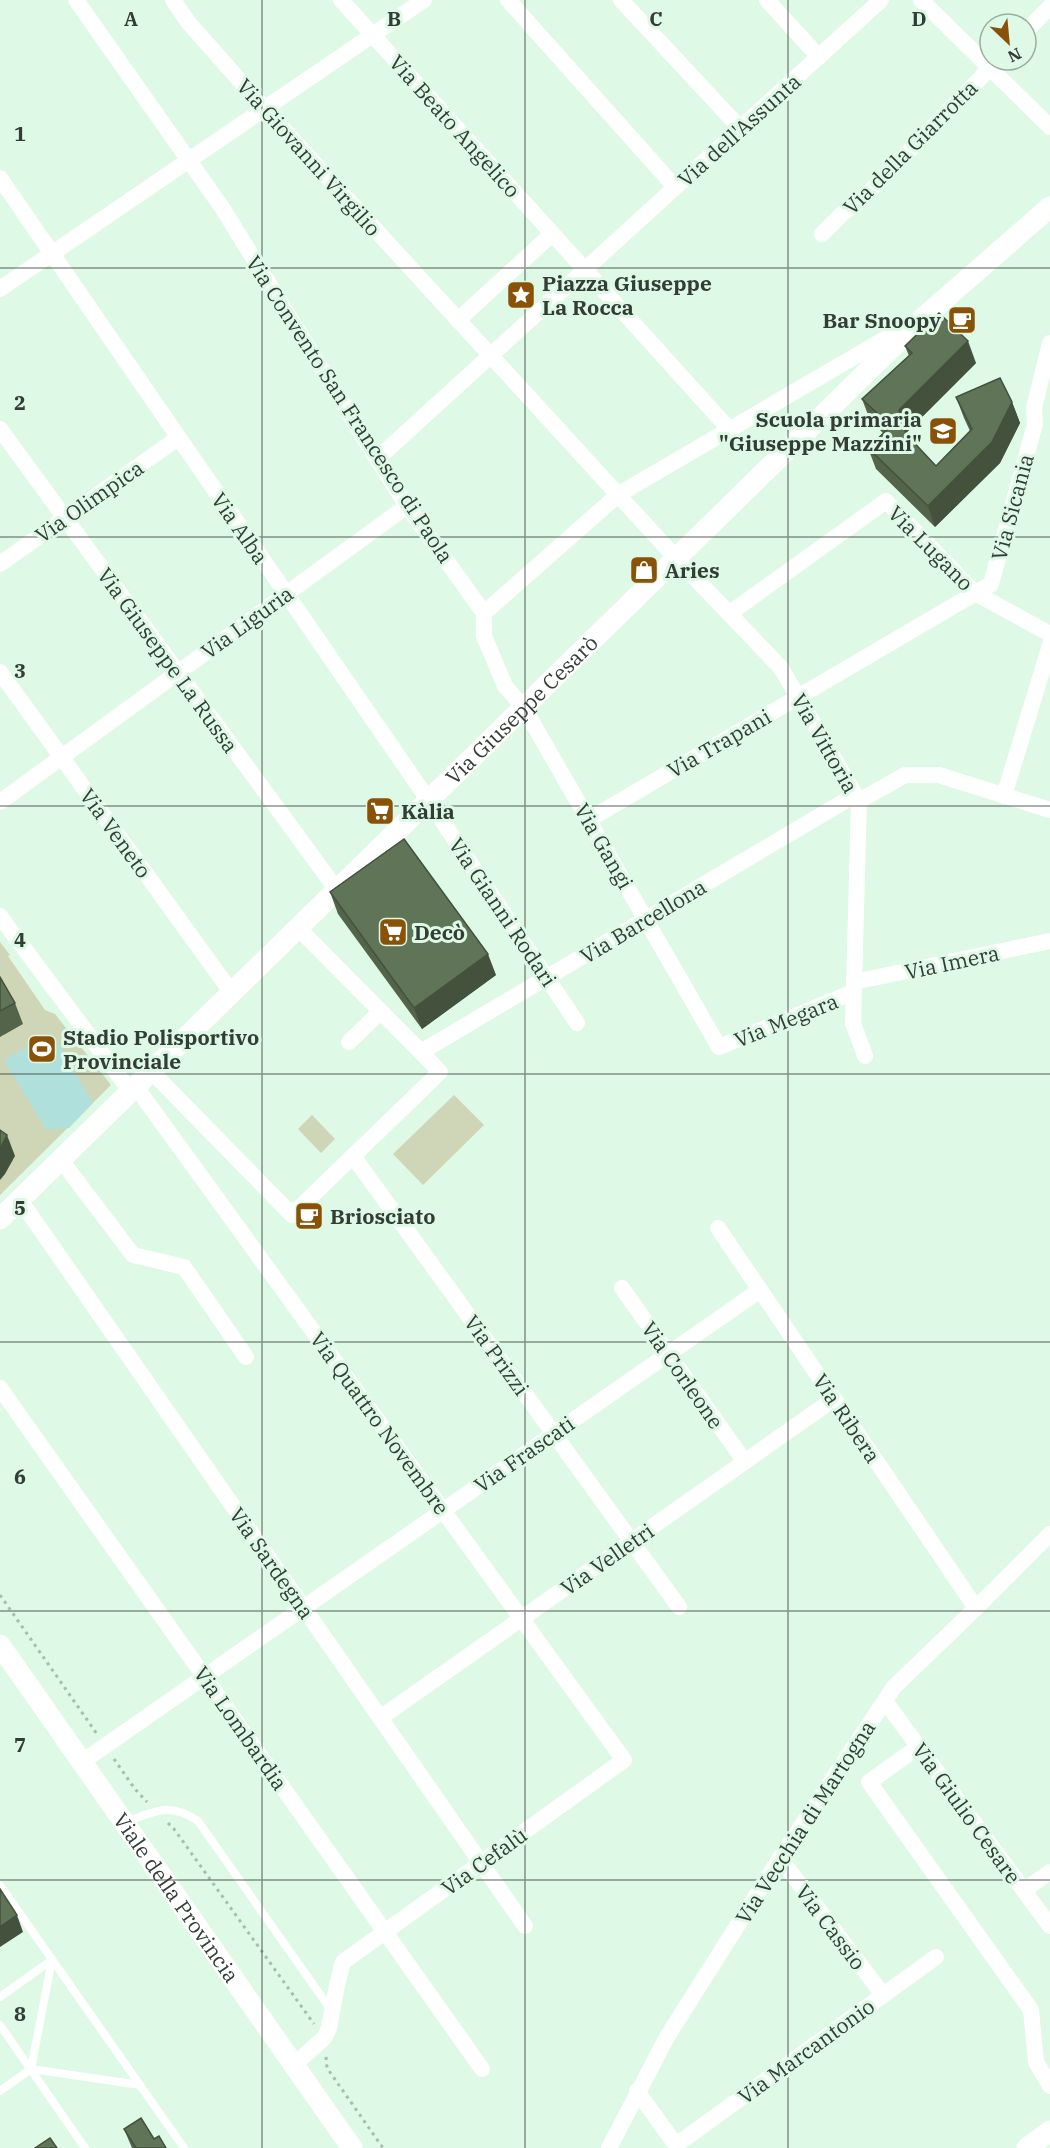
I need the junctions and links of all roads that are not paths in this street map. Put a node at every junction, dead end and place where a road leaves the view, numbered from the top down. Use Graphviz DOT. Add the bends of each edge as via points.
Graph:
graph roads {
  1 [pos="76,0"];
  2 [pos="173,0"];
  3 [pos="341,0"];
  4 [pos="424,0"];
  5 [pos="508,0"];
  6 [pos="621,0"];
  7 [pos="767,0"];
  8 [pos="881,0"];
  9 [pos="921,0"];
  10 [pos="1050,7"];
  11 [pos="1038,19"];
  12 [pos="372,35"];
  13 [pos="978,50"];
  14 [pos="819,57"];
  15 [pos="986,72"];
  16 [pos="1001,72"];
  17 [pos="265,109"];
  18 [pos="1050,127"];
  19 [pos="740,128"];
  20 [pos="189,161"];
  21 [pos="0,178"];
  22 [pos="675,187"];
  23 [pos="1050,207"];
  24 [pos="548,230"];
  25 [pos="822,234"];
  26 [pos="51,254"];
  27 [pos="591,269"];
  28 [pos="0,289"];
  29 [pos="454,315"];
  30 [pos="915,325"];
  31 [pos="1050,343"];
  32 [pos="491,361"];
  33 [pos="0,429"];
  34 [pos="729,429"];
  35 [pos="178,438"];
  36 [pos="377,459"];
  37 [pos="619,494"];
  38 [pos="407,506"];
  39 [pos="65,518"];
  40 [pos="676,558"];
  41 [pos="0,564"];
  42 [pos="975,593"];
  43 [pos="286,594"];
  44 [pos="484,613"];
  45 [pos="730,613"];
  46 [pos="1050,634"];
  47 [pos="1050,645"];
  48 [pos="0,672"];
  49 [pos="178,673"];
  50 [pos="798,697"];
  51 [pos="524,708"];
  52 [pos="61,757"];
  53 [pos="1004,796"];
  54 [pos="857,798"];
  55 [pos="429,801"];
  56 [pos="0,802"];
  57 [pos="1050,810"];
  58 [pos="588,820"];
  59 [pos="337,890"];
  60 [pos="0,916"];
  61 [pos="645,919"];
  62 [pos="298,928"];
  63 [pos="1050,941"];
  64 [pos="547,978"];
  65 [pos="854,987"];
  66 [pos="232,993"];
  67 [pos="380,1011"];
  68 [pos="577,1023"];
  69 [pos="349,1042"];
  70 [pos="719,1047"];
  71 [pos="425,1049"];
  72 [pos="865,1056"];
  73 [pos="151,1071"];
  74 [pos="133,1090"];
  75 [pos="61,1160"];
  76 [pos="358,1162"];
  77 [pos="20,1200"];
  78 [pos="0,1220"];
  79 [pos="718,1228"];
  80 [pos="622,1288"];
  81 [pos="760,1290"];
  82 [pos="668,1354"];
  83 [pos="246,1358"];
  84 [pos="0,1388"];
  85 [pos="834,1399"];
  86 [pos="554,1434"];
  87 [pos="745,1462"];
  88 [pos="444,1510"];
  89 [pos="1050,1534"];
  90 [pos="632,1541"];
  91 [pos="680,1607"];
  92 [pos="303,1608"];
  93 [pos="976,1608"];
  94 [pos="522,1618"];
  95 [pos="0,1645"];
  96 [pos="204,1677"];
  97 [pos="885,1701"];
  98 [pos="380,1718"];
  99 [pos="918,1747"];
  100 [pos="624,1760"];
  101 [pos="82,1762"];
  102 [pos="124,1822"];
  103 [pos="780,1858"];
  104 [pos="481,1863"];
  105 [pos="1050,1872"];
  106 [pos="0,1884"];
  107 [pos="1024,1890"];
  108 [pos="525,1926"];
  109 [pos="1050,1926"];
  110 [pos="386,1932"];
  111 [pos="936,1957"];
  112 [pos="52,1960"];
  113 [pos="883,1995"];
  114 [pos="0,1997"];
  115 [pos="331,2010"];
  116 [pos="0,2025"];
  117 [pos="294,2065"];
  118 [pos="30,2069"];
  119 [pos="482,2069"];
  120 [pos="140,2085"];
  121 [pos="1050,2085"];
  122 [pos="0,2091"];
  123 [pos="637,2091"];
  124 [pos="1050,2131"];
  125 [pos="677,2147"];
  126 [pos="85,2148"];
  127 [pos="184,2148"];
  128 [pos="352,2148"];
  129 [pos="609,2148"];
  130 [pos="1027,2148"];
  1 -- 20 [label="street, Via Convento San Francesco di Paola"];
  2 -- 17 [label="street, Via Giovanni Virgilio"];
  3 -- 12 [label="street, Via Beato Angelico"];
  4 -- 12 [label="street"];
  5 -- 22 [label="street"];
  6 -- 19 [label="street"];
  7 -- 14 [label="street"];
  8 -- 14 [label="street, Via dell'Assunta"];
  9 -- 13 [label="street"];
  10 -- 11 [label="street"];
  12 -- 17 [label="street"];
  12 -- 24 [label="street, Via Beato Angelico"];
  14 -- 19 [label="street, Via dell'Assunta"];
  15 -- 25 [label="street, Via della Giarrotta" via="861,200"];
  16 -- 18 [label="street"];
  17 -- 20 [label="street"];
  17 -- 29 [label="street, Via Giovanni Virgilio"];
  19 -- 22 [label="street, Via dell'Assunta"];
  20 -- 26 [label="street"];
  20 -- 36 [label="street, Via Convento San Francesco di Paola" via="223,209"];
  21 -- 26 [label="street, Via Alba"];
  22 -- 27 [label="street, Via dell'Assunta"];
  23 -- 30 [label="street, Via Giuseppe Cesarò"];
  24 -- 27 [label="street, Via Beato Angelico"];
  24 -- 29 [label="street"];
  26 -- 28 [label="street"];
  26 -- 35 [label="street, Via Alba"];
  27 -- 32 [label="street, Via dell'Assunta"];
  27 -- 34 [label="street"];
  29 -- 32 [label="street, Via Giovanni Virgilio"];
  30 -- 34 [label="street"];
  30 -- 40 [label="street, Via Giuseppe Cesarò"];
  31 -- 42 [label="street, Via Sicania" via="1034,408 1035,424 991,584"];
  32 -- 36 [label="street"];
  32 -- 37 [label="street"];
  33 -- 39 [label="street, Via Giuseppe La Russa"];
  34 -- 37 [label="street"];
  35 -- 39 [label="street, Via Olimpica"];
  35 -- 43 [label="street, Via Alba"];
  36 -- 38 [label="street, Via Convento San Francesco di Paola"];
  37 -- 40 [label="street, Via Vittoria"];
  37 -- 44 [label="street"];
  38 -- 43 [label="street, Via Liguria"];
  38 -- 44 [label="street, Via Convento San Francesco di Paola"];
  39 -- 41 [label="street, Via Olimpica"];
  39 -- 49 [label="street, Via Giuseppe La Russa"];
  40 -- 45 [label="street, Via Vittoria"];
  40 -- 51 [label="street, Via Giuseppe Cesarò"];
  42 -- 45 [label="street, Via Lugano" via="886,501"];
  42 -- 46 [label="street, Via Lugano"];
  42 -- 50 [label="street, Via Trapani"];
  43 -- 49 [label="street, Via Liguria"];
  43 -- 55 [label="street, Via Alba"];
  44 -- 51 [label="street, Via Gangi" via="484,636 505,686"];
  45 -- 50 [label="street, Via Vittoria" via="781,668"];
  47 -- 53 [label="street"];
  48 -- 52 [label="street, Via Veneto"];
  49 -- 52 [label="street, Via Liguria"];
  49 -- 59 [label="street, Via Giuseppe La Russa"];
  50 -- 54 [label="street, Via Vittoria"];
  50 -- 58 [label="street, Via Trapani"];
  51 -- 55 [label="street, Via Giuseppe Cesarò"];
  51 -- 58 [label="street, Via Gangi"];
  52 -- 56 [label="street, Via Liguria"];
  52 -- 66 [label="street, Via Veneto"];
  53 -- 54 [label="street, Via Barcellona" via="939,775 905,775"];
  53 -- 57 [label="street, Via Barcellona"];
  54 -- 61 [label="street, Via Barcellona"];
  54 -- 65 [label="street, Via Vittoria"];
  55 -- 59 [label="street, Via Giuseppe Cesarò"];
  55 -- 64 [label="street, Via Gianni Rodari"];
  58 -- 61 [label="street, Via Gangi"];
  59 -- 62 [label="street, Via Giuseppe Cesarò"];
  60 -- 74 [label="street, Via Quattro Novembre"];
  61 -- 64 [label="street, Via Barcellona"];
  61 -- 70 [label="street, Via Gangi"];
  62 -- 66 [label="street, Via Giuseppe Cesarò"];
  62 -- 67 [label="street"];
  63 -- 65 [label="street, Via Imera"];
  64 -- 68 [label="street, Via Gianni Rodari"];
  64 -- 71 [label="street, Via Barcellona"];
  65 -- 70 [label="street, Via Megara"];
  65 -- 72 [label="street, Via Vittoria" via="853,1023"];
  66 -- 73 [label="street, Via Giuseppe Cesarò"];
  67 -- 69 [label="street"];
  67 -- 71 [label="street"];
  71 -- 76 [label="street" via="440,1072"];
  73 -- 74 [label="street, Via Giuseppe Cesarò"];
  73 -- 76 [label="street" via="292,1215"];
  74 -- 75 [label="street, Via Giuseppe Cesarò"];
  74 -- 88 [label="street, Via Quattro Novembre"];
  75 -- 77 [label="street, Via Giuseppe Cesarò"];
  75 -- 83 [label="street" via="133,1255 184,1267"];
  76 -- 86 [label="street, Via Prizzi"];
  77 -- 78 [label="street, Via Giuseppe Cesarò"];
  77 -- 92 [label="street, Via Sardegna"];
  79 -- 81 [label="street, Via Ribera"];
  80 -- 82 [label="street, Via Corleone"];
  81 -- 82 [label="street, Via Frascati"];
  81 -- 85 [label="street, Via Ribera"];
  82 -- 86 [label="street, Via Frascati"];
  82 -- 87 [label="street, Via Corleone"];
  84 -- 96 [label="street, Via Lombardia"];
  85 -- 87 [label="street, Via Velletri"];
  85 -- 93 [label="street, Via Ribera"];
  86 -- 88 [label="street, Via Frascati"];
  86 -- 90 [label="street, Via Prizzi"];
  87 -- 90 [label="street, Via Velletri"];
  88 -- 92 [label="street, Via Frascati"];
  88 -- 94 [label="street, Via Quattro Novembre"];
  89 -- 93 [label="street, Via Vecchia di Martogna"];
  90 -- 91 [label="street, Via Prizzi"];
  90 -- 94 [label="street, Via Velletri"];
  92 -- 96 [label="street, Via Frascati"];
  92 -- 98 [label="street, Via Sardegna"];
  93 -- 97 [label="street, Via Vecchia di Martogna" via="894,1687"];
  94 -- 98 [label="street, Via Velletri"];
  94 -- 100 [label="street, Via Quattro Novembre"];
  95 -- 101 [label="street, Viale della Provincia"];
  96 -- 101 [label="street, Via Frascati"];
  96 -- 110 [label="street, Via Lombardia"];
  97 -- 99 [label="street, Via Giulio Cesare"];
  97 -- 103 [label="street, Via Vecchia di Martogna"];
  98 -- 104 [label="street, Via Sardegna"];
  99 -- 107 [label="street, Via Giulio Cesare"];
  99 -- 121 [label="street" via="869,1782 1031,2010 1036,2062"];
  100 -- 104 [label="street, Via Cefalù"];
  101 -- 102 [label="street, Viale della Provincia"];
  102 -- 115 [label="lane" via="155,1811 177,1809 198,1821"];
  102 -- 117 [label="street, Viale della Provincia"];
  103 -- 113 [label="street, Via Cassio"];
  103 -- 123 [label="street, Via Vecchia di Martogna"];
  104 -- 108 [label="street, Via Sardegna"];
  104 -- 110 [label="street, Via Cefalù"];
  105 -- 107 [label="street"];
  106 -- 112 [label="lane"];
  107 -- 109 [label="street, Via Giulio Cesare"];
  110 -- 115 [label="street, Via Cefalù" via="343,1962"];
  110 -- 119 [label="street, Via Lombardia"];
  111 -- 113 [label="street, Via Marcantonio"];
  112 -- 114 [label="lane"];
  112 -- 118 [label="lane"];
  112 -- 120 [label="lane"];
  113 -- 125 [label="street, Via Marcantonio"];
  115 -- 117 [label="street" via="324,2038"];
  116 -- 118 [label="lane"];
  117 -- 128 [label="street, Viale della Provincia"];
  118 -- 120 [label="lane"];
  118 -- 122 [label="lane"];
  118 -- 126 [label="lane"];
  120 -- 127 [label="lane"];
  123 -- 125 [label="street"];
  123 -- 129 [label="street, Via Vecchia di Martogna"];
  124 -- 130 [label="street"];
}
